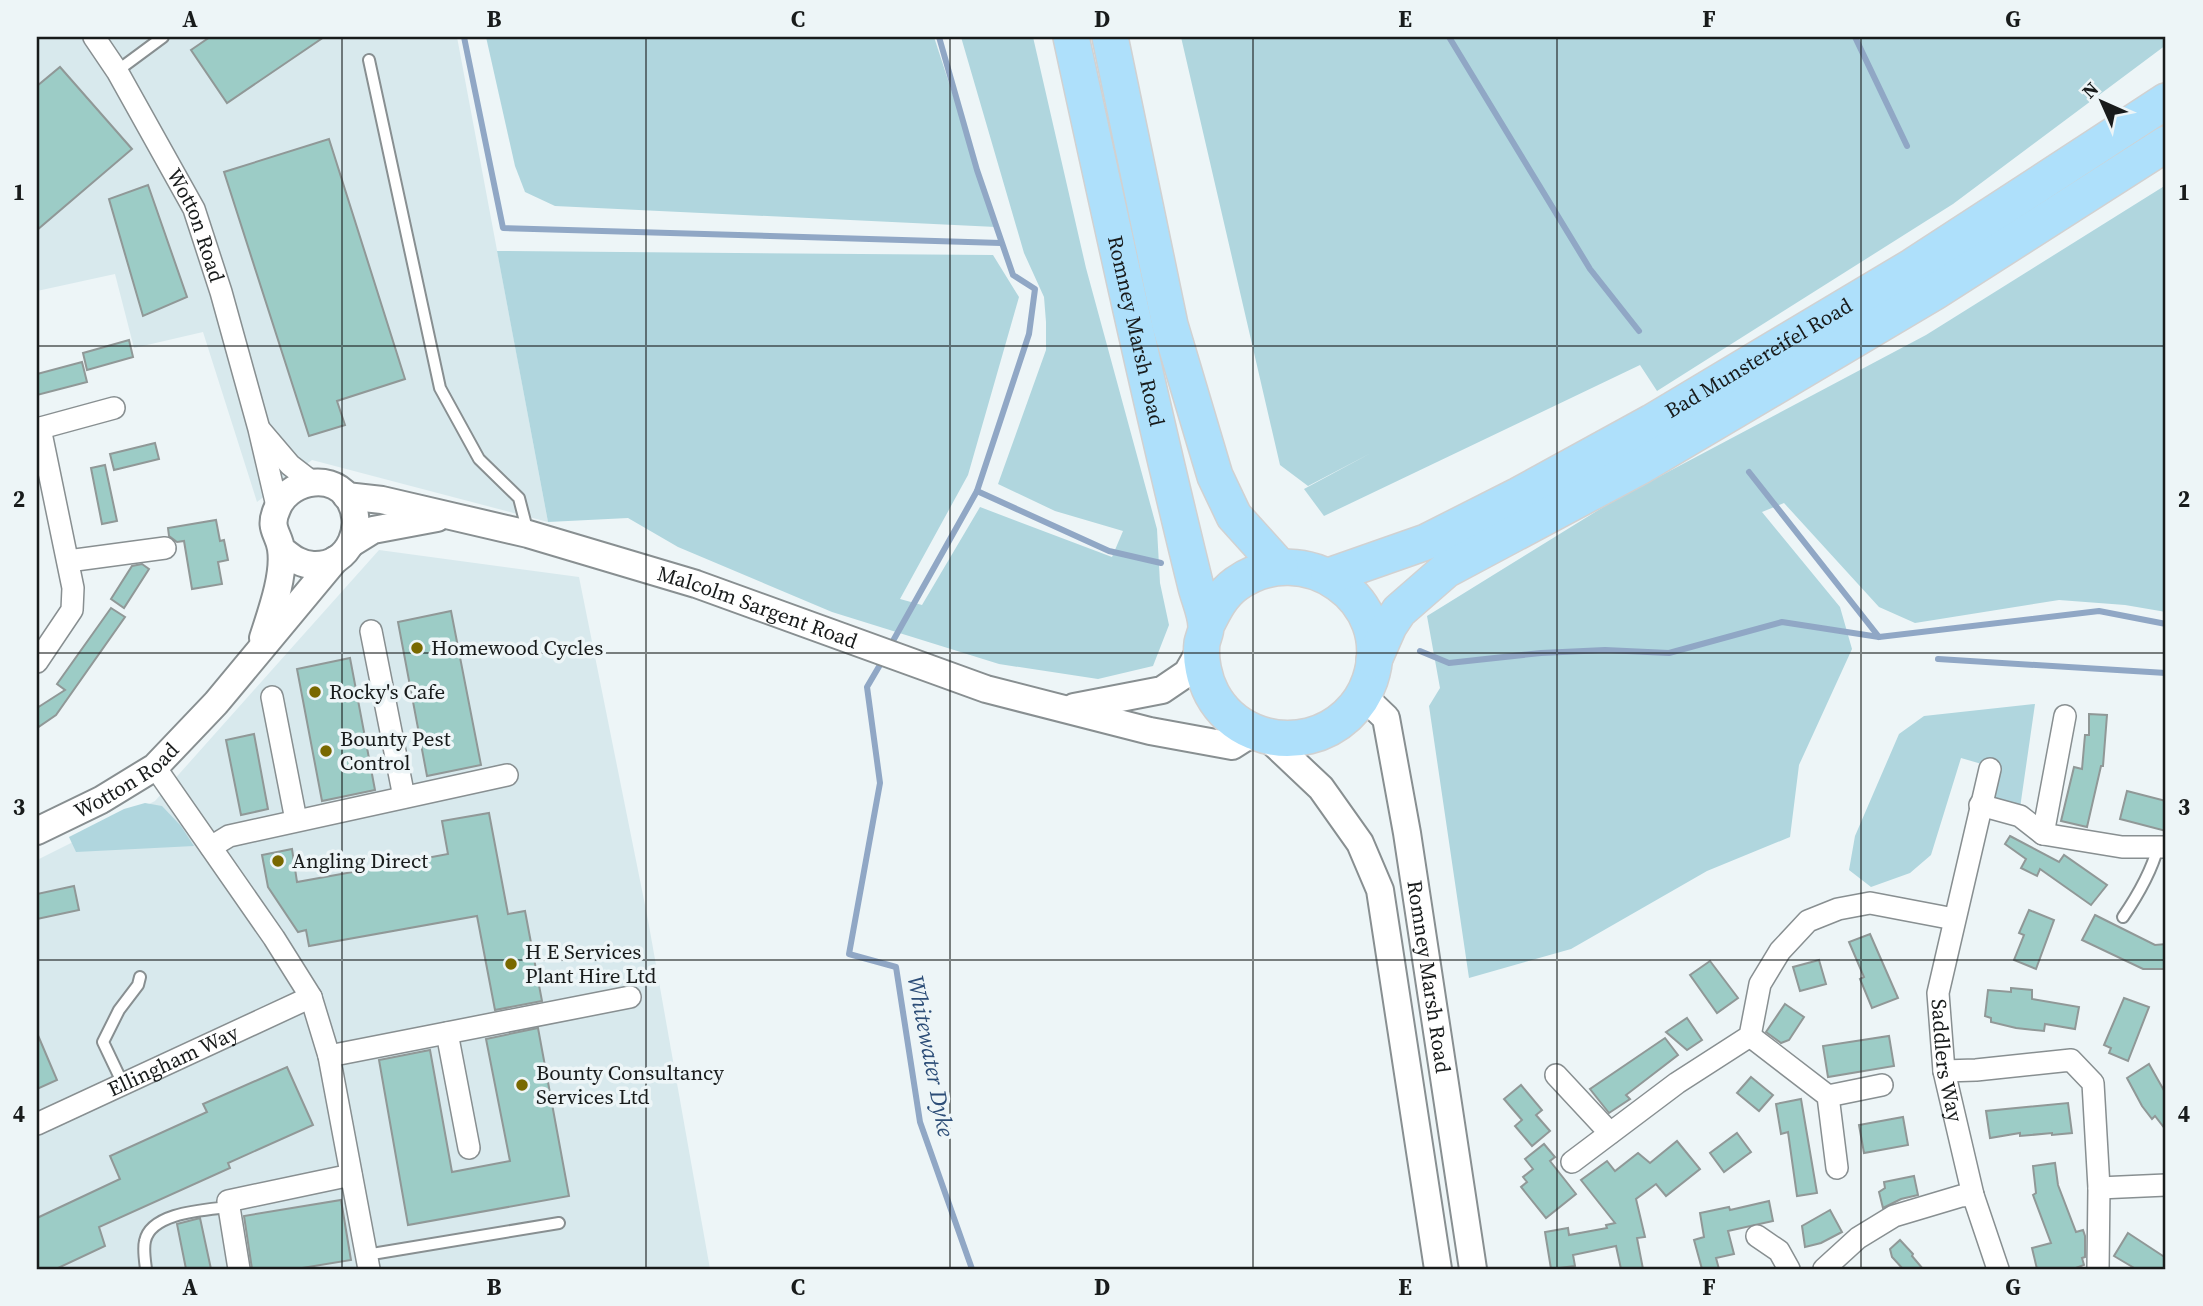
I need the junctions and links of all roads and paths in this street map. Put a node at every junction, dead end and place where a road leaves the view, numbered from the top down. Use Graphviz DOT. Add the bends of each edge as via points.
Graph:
graph roads {
  1 [pos="94,37"];
  2 [pos="163,37"];
  3 [pos="1071,37"];
  4 [pos="1110,37"];
  5 [pos="369,60"];
  6 [pos="117,71"];
  7 [pos="2166,85"];
  8 [pos="2166,101"];
  9 [pos="2166,144"];
  10 [pos="2094,146"];
  11 [pos="114,408"];
  12 [pos="38,428"];
  13 [pos="259,429"];
  14 [pos="312,482"];
  15 [pos="346,496"];
  16 [pos="277,506"];
  17 [pos="446,516"];
  18 [pos="528,534"];
  19 [pos="165,548"];
  20 [pos="281,549"];
  21 [pos="344,552"];
  22 [pos="68,561"];
  23 [pos="1280,567"];
  24 [pos="1329,576"];
  25 [pos="372,631"];
  26 [pos="1204,636"];
  27 [pos="260,649"];
  28 [pos="1374,660"];
  29 [pos="37,662"];
  30 [pos="1363,696"];
  31 [pos="272,697"];
  32 [pos="1065,709"];
  33 [pos="2065,716"];
  34 [pos="1260,734"];
  35 [pos="155,767"];
  36 [pos="1990,769"];
  37 [pos="507,775"];
  38 [pos="404,797"];
  39 [pos="1980,805"];
  40 [pos="296,820"];
  41 [pos="37,831"];
  42 [pos="2043,834"];
  43 [pos="211,847"];
  44 [pos="2162,847"];
  45 [pos="2123,917"];
  46 [pos="1954,919"];
  47 [pos="140,977"];
  48 [pos="630,996"];
  49 [pos="311,998"];
  50 [pos="447,1032"];
  51 [pos="1751,1036"];
  52 [pos="329,1056"];
  53 [pos="1944,1071"];
  54 [pos="1556,1075"];
  55 [pos="123,1084"];
  56 [pos="1882,1085"];
  57 [pos="1828,1096"];
  58 [pos="37,1124"];
  59 [pos="1610,1133"];
  60 [pos="469,1148"];
  61 [pos="1572,1162"];
  62 [pos="1838,1168"];
  63 [pos="351,1175"];
  64 [pos="2166,1185"];
  65 [pos="2099,1188"];
  66 [pos="1973,1195"];
  67 [pos="229,1207"];
  68 [pos="559,1223"];
  69 [pos="1757,1236"];
  70 [pos="367,1262"];
  71 [pos="146,1269"];
  72 [pos="239,1269"];
  73 [pos="1438,1269"];
  74 [pos="1473,1269"];
  75 [pos="1789,1269"];
  76 [pos="1824,1269"];
  77 [pos="1998,1269"];
  78 [pos="2098,1269"];
  1 -- 6 [label="street, Wotton Road"];
  2 -- 6 [label="lane"];
  3 -- 26 [label="main road, Romney Marsh Road"];
  4 -- 23 [label="main road, Romney Marsh Road" via="1170,325 1215,475 1234,516"];
  5 -- 18 [label="lane" via="440,388 479,459 519,498"];
  6 -- 13 [label="street, Wotton Road" via="194,209"];
  7 -- 10 [label="main road"];
  8 -- 10 [label="main road, Bad Munstereifel Road"];
  9 -- 28 [label="main road, Bad Munstereifel Road" via="1933,293 1641,466 1446,570 1399,611"];
  10 -- 24 [label="main road, Bad Munstereifel Road" via="1913,266 1652,422 1426,542"];
  11 -- 12 [label="street"];
  12 -- 22 [label="street"];
  13 -- 14 [label="street, Wotton Road" via="290,465"];
  13 -- 16 [label="street, Wotton Road"];
  14 -- 15 [label="street, Wotton Road" via="333,486"];
  14 -- 16 [label="street" via="292,489"];
  15 -- 17 [label="street, Malcolm Sargent Road"];
  15 -- 21 [label="street" via="356,515 356,530"];
  16 -- 20 [label="street, Wotton Road" via="275,535"];
  17 -- 18 [label="street, Malcolm Sargent Road"];
  17 -- 21 [label="street, Malcolm Sargent Road" via="373,530"];
  18 -- 32 [label="street, Malcolm Sargent Road" via="696,584 986,689"];
  19 -- 22 [label="street"];
  20 -- 21 [label="street" via="296,561 314,565"];
  20 -- 27 [label="street, Wotton Road" via="278,590"];
  21 -- 27 [label="street, Wotton Road"];
  22 -- 29 [label="street" via="72,610"];
  23 -- 24 [label="main road" via="1305,568"];
  23 -- 26 [label="main road" via="1255,573 1234,585 1217,603"];
  24 -- 28 [label="main road" via="1349,591 1364,611 1373,634"];
  25 -- 38 [label="street"];
  26 -- 32 [label="street, Malcolm Sargent Road" via="1187,673 1162,690"];
  26 -- 34 [label="main road" via="1203,671 1211,693 1225,713"];
  27 -- 35 [label="street, Wotton Road"];
  28 -- 30 [label="main road"];
  30 -- 34 [label="main road" via="1346,718 1322,733 1294,739"];
  30 -- 74 [label="street, Romney Marsh Road" via="1386,718"];
  31 -- 40 [label="street"];
  32 -- 34 [label="street, Malcolm Sargent Road" via="1232,746"];
  33 -- 42 [label="street"];
  34 -- 73 [label="street, Romney Marsh Road" via="1321,788 1360,843 1380,890"];
  35 -- 41 [label="street, Wotton Road"];
  35 -- 43 [label="street"];
  36 -- 39 [label="street, Saddlers Way"];
  37 -- 38 [label="street"];
  38 -- 40 [label="street"];
  39 -- 42 [label="street" via="2020,816"];
  39 -- 46 [label="street, Saddlers Way"];
  40 -- 43 [label="street" via="229,835"];
  42 -- 44 [label="street" via="2122,847"];
  43 -- 49 [label="street"];
  44 -- 45 [label="lane"];
  46 -- 51 [label="street" via="1870,903 1808,921 1780,951 1760,984"];
  46 -- 53 [label="street, Saddlers Way" via="1938,993"];
  47 -- 55 [label="lane" via="103,1042"];
  48 -- 50 [label="street"];
  49 -- 52 [label="street"];
  49 -- 55 [label="street, Ellingham Way"];
  50 -- 52 [label="street"];
  50 -- 60 [label="street"];
  51 -- 57 [label="street"];
  51 -- 59 [label="street"];
  52 -- 63 [label="street"];
  53 -- 65 [label="street" via="2071,1060 2093,1083"];
  53 -- 66 [label="street, Saddlers Way"];
  54 -- 59 [label="street"];
  55 -- 58 [label="street, Ellingham Way"];
  56 -- 57 [label="street"];
  57 -- 62 [label="street"];
  59 -- 61 [label="street"];
  63 -- 67 [label="street" via="228,1201"];
  63 -- 70 [label="street"];
  64 -- 65 [label="street"];
  65 -- 78 [label="street"];
  66 -- 76 [label="street" via="1894,1216 1858,1238"];
  66 -- 77 [label="street, Saddlers Way"];
  67 -- 71 [label="lane" via="158,1221 145,1240"];
  67 -- 72 [label="street"];
  68 -- 70 [label="lane"];
  69 -- 75 [label="street" via="1779,1251"];
}
